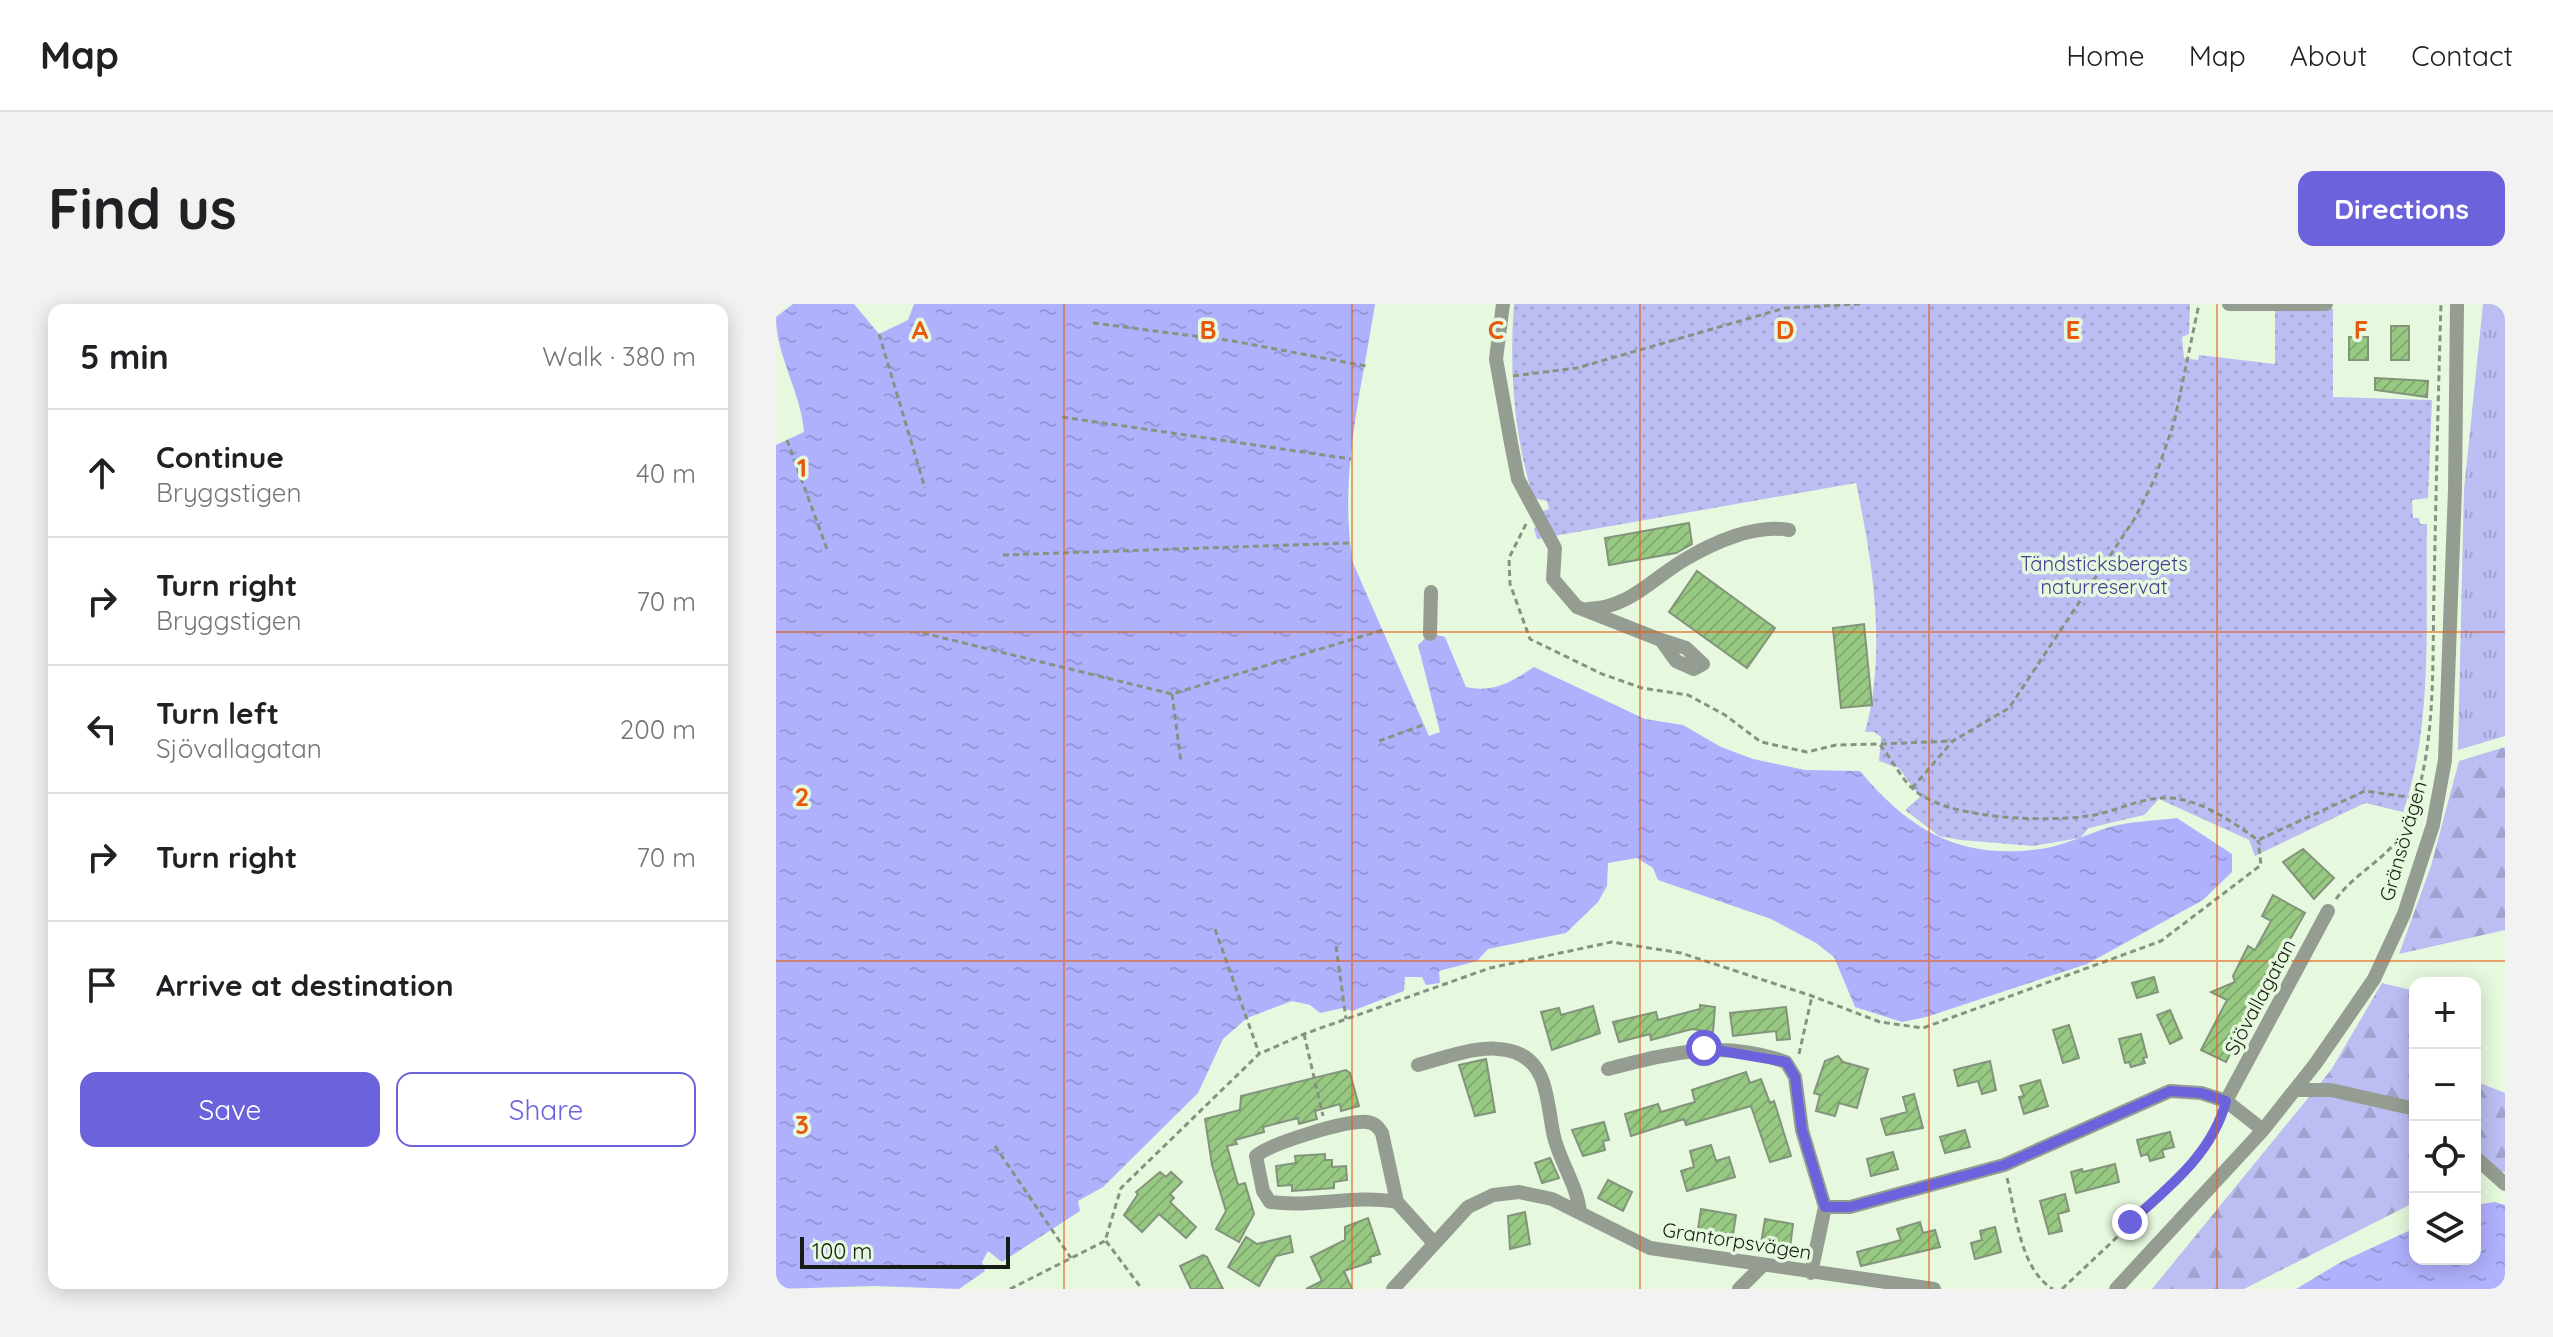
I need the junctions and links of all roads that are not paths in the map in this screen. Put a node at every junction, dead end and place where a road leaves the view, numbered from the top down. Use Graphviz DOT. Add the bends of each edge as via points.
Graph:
graph roads {
  1 [pos="1503,304"];
  2 [pos="2229,304"];
  3 [pos="2326,304"];
  4 [pos="2457,304"];
  5 [pos="1789,530"];
  6 [pos="1431,592"];
  7 [pos="1583,609"];
  8 [pos="1430,634"];
  9 [pos="1661,640"];
  10 [pos="2328,911"];
  11 [pos="1418,1065"];
  12 [pos="1608,1069"];
  13 [pos="2295,1090"];
  14 [pos="2226,1101"];
  15 [pos="2409,1108"];
  16 [pos="2263,1130"];
  17 [pos="2481,1162"];
  18 [pos="2505,1184"];
  19 [pos="1397,1202"];
  20 [pos="1825,1207"];
  21 [pos="1580,1212"];
  22 [pos="1433,1242"];
  23 [pos="1762,1266"];
  24 [pos="1811,1273"];
  25 [pos="1393,1289"];
  26 [pos="1739,1289"];
  27 [pos="1934,1289"];
  28 [pos="2116,1289"];
  1 -- 7 [label="street" via="1496,359 1518,479 1555,548 1553,579"];
  2 -- 3 [label="street"];
  4 -- 13 [label="street, Gränsövägen" via="2449,683 2445,760 2433,825 2404,914 2374,979"];
  5 -- 7 [label="street" via="1775,527 1735,536 1683,560 1633,598"];
  6 -- 8 [label="street"];
  7 -- 9 [label="street"];
  10 -- 14 [label="street, Sjövallagatan"];
  11 -- 21 [label="street" via="1480,1047 1516,1053 1535,1066"];
  12 -- 20 [label="street" via="1704,1048 1772,1057 1789,1066"];
  13 -- 15 [label="street" via="2345,1092"];
  13 -- 16 [label="street, Gränsövägen"];
  14 -- 16 [label="street"];
  14 -- 20 [label="street" via="2170,1091 2004,1165 1850,1207"];
  16 -- 28 [label="street, Gränsövägen"];
  17 -- 18 [label="street"];
  19 -- 19 [label="street" via="1376,1124 1365,1121 1328,1130 1268,1146 1256,1156 1270,1202"];
  19 -- 22 [label="street"];
  20 -- 24 [label="street"];
  21 -- 22 [label="street, Grantorpsvägen" via="1519,1192 1493,1195 1468,1207"];
  21 -- 23 [label="street, Grantorpsvägen" via="1650,1248"];
  22 -- 25 [label="street, Grantorpsvägen"];
  23 -- 24 [label="street, Grantorpsvägen"];
  23 -- 26 [label="street"];
  24 -- 27 [label="street, Grantorpsvägen"];
}
